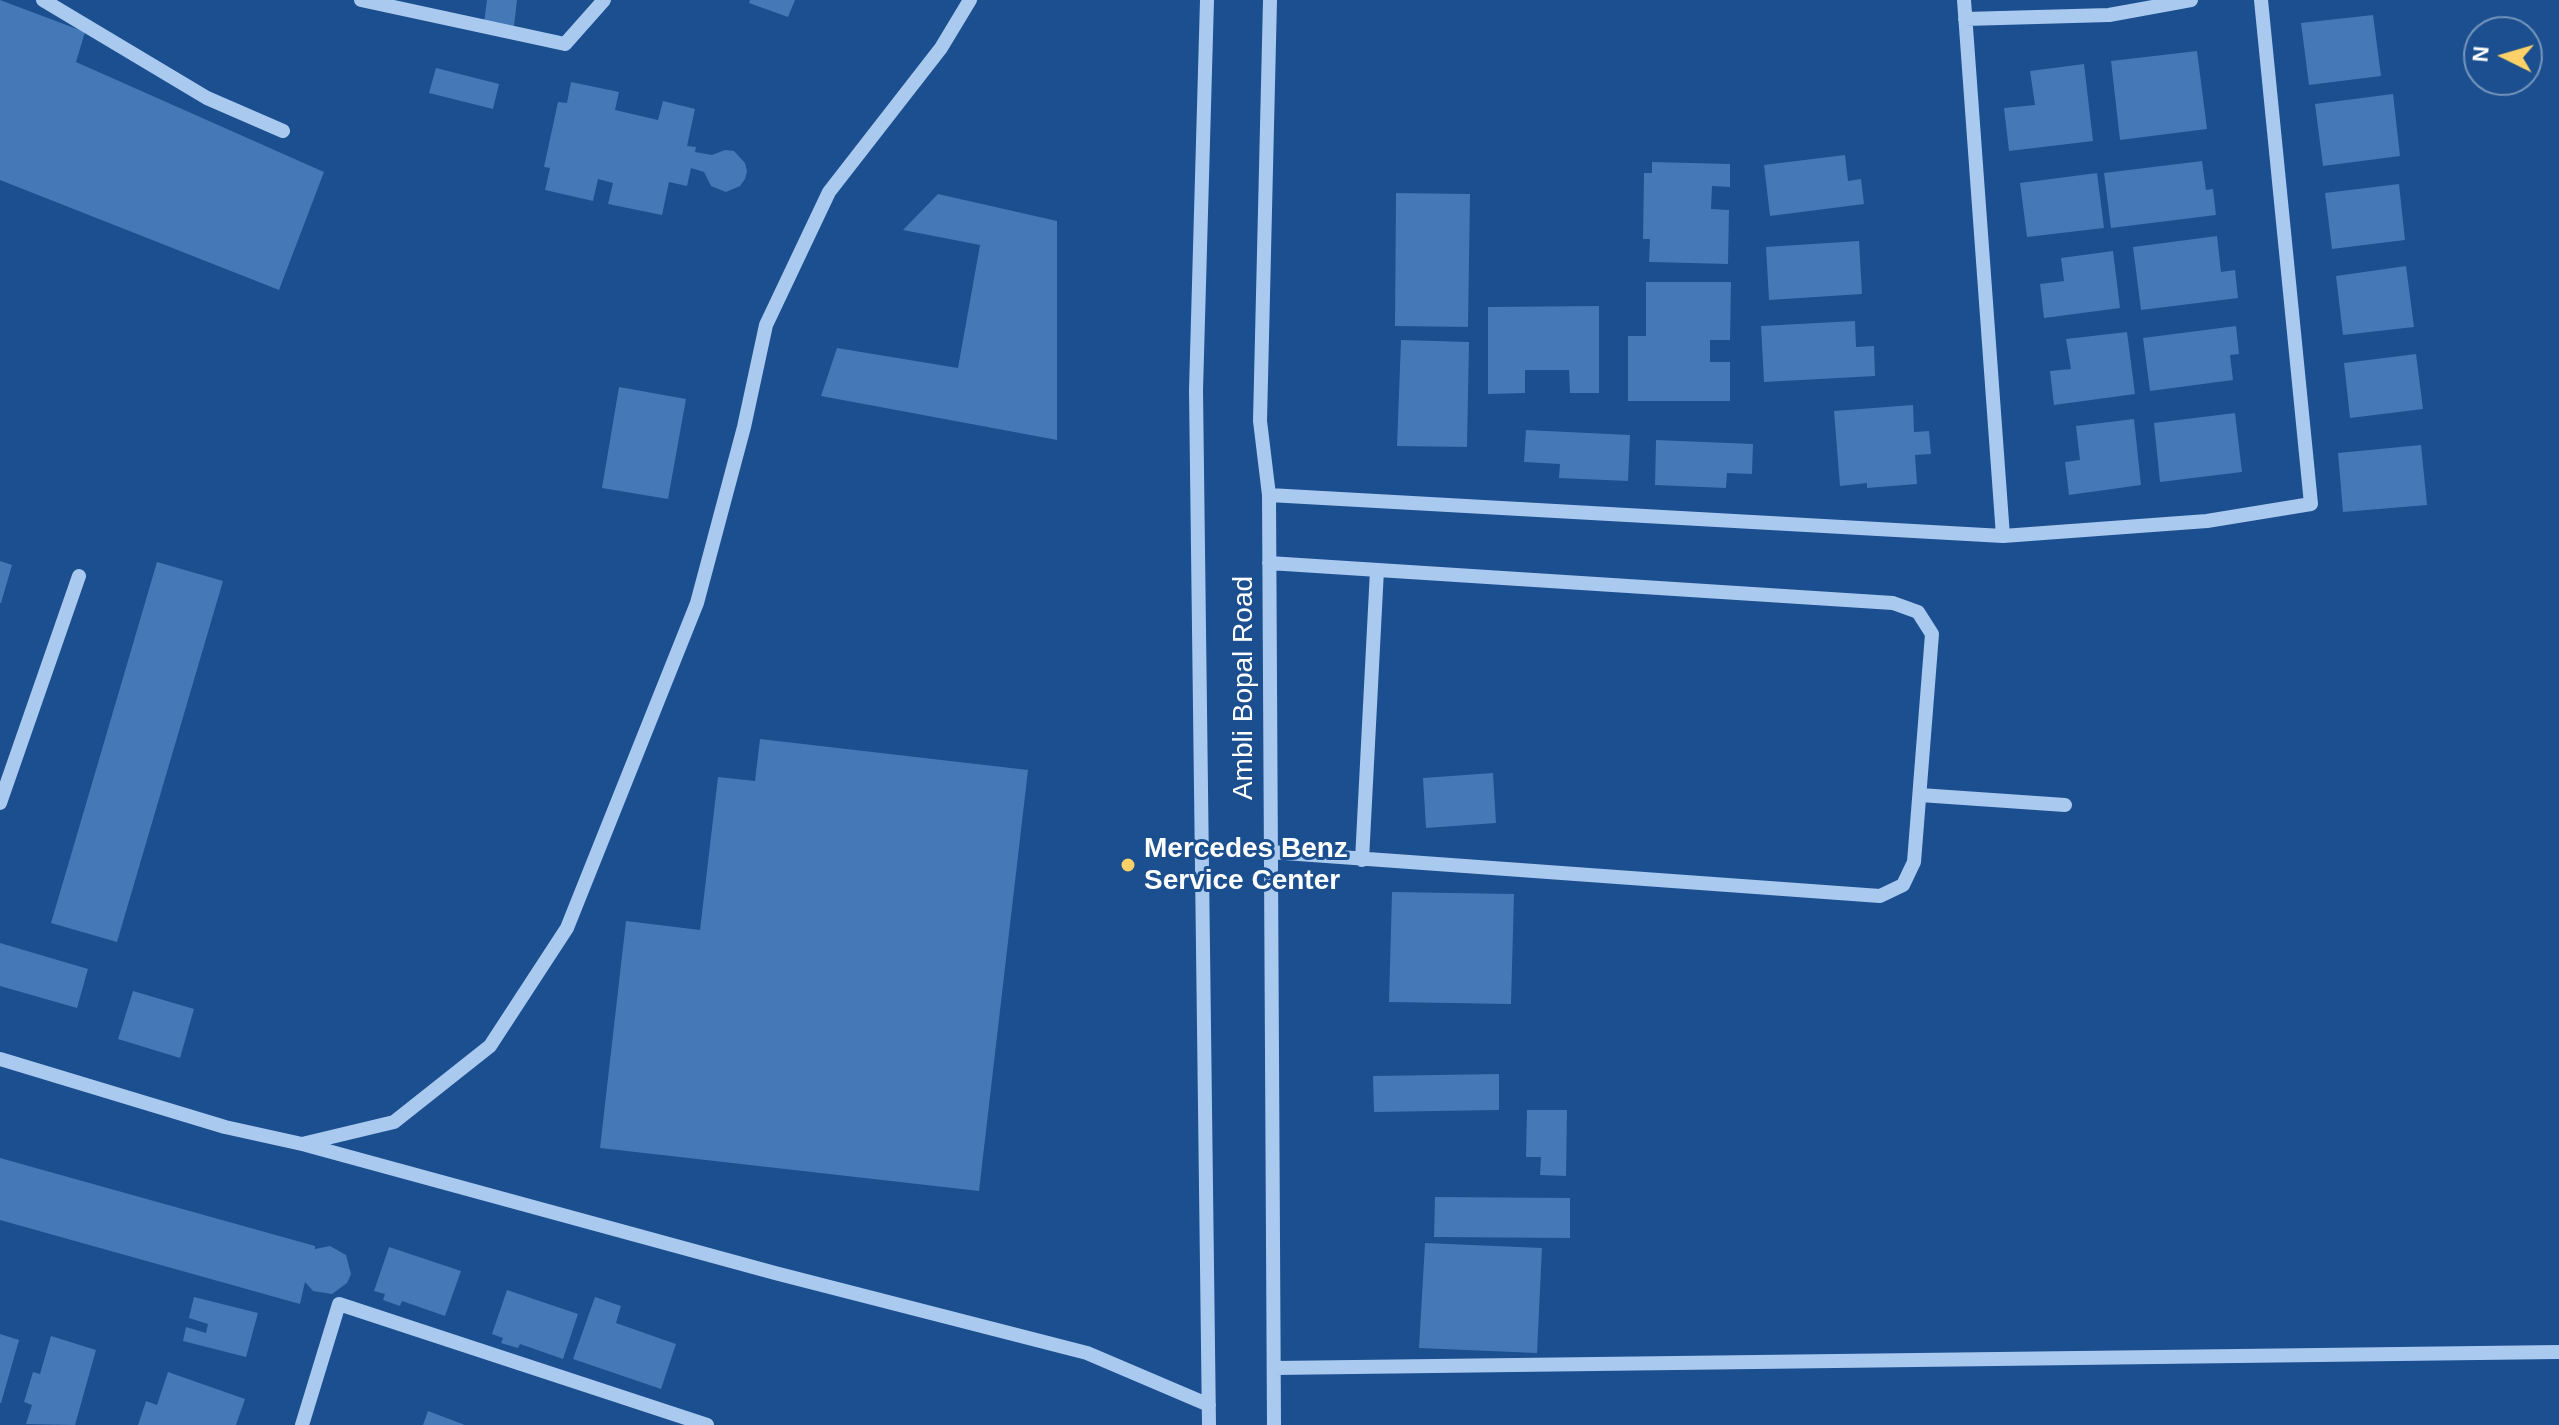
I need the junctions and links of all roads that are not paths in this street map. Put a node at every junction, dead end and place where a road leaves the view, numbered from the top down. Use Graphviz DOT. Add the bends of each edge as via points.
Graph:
graph roads {
  1 [pos="43,0"];
  2 [pos="361,0"];
  3 [pos="604,0"];
  4 [pos="970,0"];
  5 [pos="1207,0"];
  6 [pos="1270,0"];
  7 [pos="1964,0"];
  8 [pos="2191,0"];
  9 [pos="2261,0"];
  10 [pos="1965,19"];
  11 [pos="283,131"];
  12 [pos="1269,495"];
  13 [pos="2003,536"];
  14 [pos="1269,563"];
  15 [pos="1377,570"];
  16 [pos="79,576"];
  17 [pos="1920,795"];
  18 [pos="0,803"];
  19 [pos="2065,805"];
  20 [pos="1271,852"];
  21 [pos="1362,860"];
  22 [pos="0,1059"];
  23 [pos="302,1144"];
  24 [pos="2559,1352"];
  25 [pos="1274,1368"];
  26 [pos="1209,1405"];
  27 [pos="302,1425"];
  28 [pos="707,1425"];
  29 [pos="1209,1425"];
  30 [pos="1274,1425"];
  1 -- 11 [label="street" via="207,98"];
  2 -- 3 [label="street" via="565,44"];
  4 -- 23 [label="street" via="941,48 829,192 766,325 697,603 567,928 490,1046 394,1122"];
  5 -- 26 [label="street, Ambli Bopal Road" via="1196,390"];
  6 -- 12 [label="street, Ambli Bopal Road" via="1260,421"];
  7 -- 10 [label="street"];
  8 -- 10 [label="street" via="2109,15"];
  9 -- 13 [label="street" via="2311,504 2207,521"];
  10 -- 13 [label="street"];
  12 -- 13 [label="street"];
  12 -- 14 [label="street, Ambli Bopal Road"];
  14 -- 15 [label="street"];
  14 -- 20 [label="street, Ambli Bopal Road"];
  15 -- 17 [label="street" via="1893,603 1918,612 1932,634"];
  15 -- 21 [label="street"];
  16 -- 18 [label="street"];
  17 -- 19 [label="street"];
  17 -- 21 [label="street" via="1914,862 1903,885 1880,896"];
  20 -- 21 [label="street"];
  20 -- 25 [label="street, Ambli Bopal Road"];
  22 -- 23 [label="street" via="225,1127"];
  23 -- 26 [label="street" via="1087,1353"];
  24 -- 25 [label="street"];
  25 -- 30 [label="street, Ambli Bopal Road"];
  26 -- 29 [label="street, Ambli Bopal Road"];
  27 -- 28 [label="street" via="339,1304"];
}
